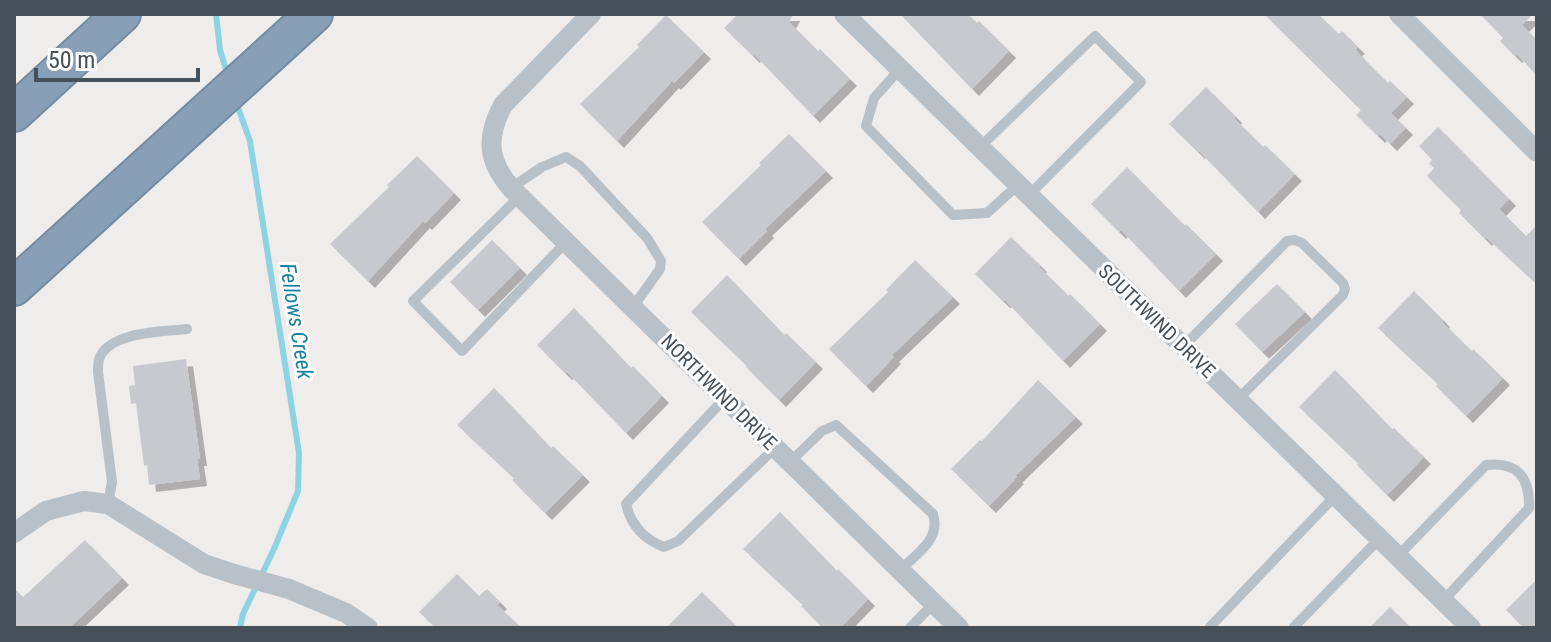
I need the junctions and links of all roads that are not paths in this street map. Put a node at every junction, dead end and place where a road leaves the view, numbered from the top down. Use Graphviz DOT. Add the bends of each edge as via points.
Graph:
graph roads {
  1 [pos="122,14"];
  2 [pos="314,14"];
  3 [pos="591,14"];
  4 [pos="844,14"];
  5 [pos="1399,14"];
  6 [pos="900,69"];
  7 [pos="14,113"];
  8 [pos="980,147"];
  9 [pos="1537,152"];
  10 [pos="1023,190"];
  11 [pos="516,192"];
  12 [pos="566,242"];
  13 [pos="14,287"];
  14 [pos="633,307"];
  15 [pos="187,329"];
  16 [pos="1183,347"];
  17 [pos="725,398"];
  18 [pos="1237,400"];
  19 [pos="783,455"];
  20 [pos="1335,496"];
  21 [pos="108,504"];
  22 [pos="14,533"];
  23 [pos="1379,539"];
  24 [pos="1397,557"];
  25 [pos="900,570"];
  26 [pos="1443,601"];
  27 [pos="934,603"];
  28 [pos="368,628"];
  29 [pos="910,628"];
  30 [pos="959,628"];
  31 [pos="1209,628"];
  32 [pos="1293,628"];
  33 [pos="1471,628"];
  1 -- 7 [label="highway"];
  2 -- 13 [label="highway"];
  3 -- 11 [label="street, NORTHWIND DRIVE" via="503,105 494,121 492,156 499,174"];
  4 -- 6 [label="street, SOUTHWIND DRIVE"];
  5 -- 9 [label="street"];
  6 -- 8 [label="street, SOUTHWIND DRIVE"];
  6 -- 10 [label="lane" via="874,98 866,126 953,215 987,213"];
  8 -- 10 [label="street, SOUTHWIND DRIVE"];
  8 -- 10 [label="lane" via="1095,36 1141,82"];
  10 -- 16 [label="street, SOUTHWIND DRIVE"];
  11 -- 12 [label="street, NORTHWIND DRIVE"];
  11 -- 12 [label="lane" via="413,301 462,351"];
  11 -- 14 [label="lane" via="542,167 566,157 580,166 647,238 661,261"];
  12 -- 14 [label="street, NORTHWIND DRIVE"];
  14 -- 17 [label="street, NORTHWIND DRIVE"];
  15 -- 21 [label="lane" via="128,337 99,359 112,482"];
  16 -- 18 [label="street, SOUTHWIND DRIVE"];
  16 -- 18 [label="lane" via="1287,241 1302,243 1343,283 1343,295"];
  17 -- 19 [label="street, NORTHWIND DRIVE"];
  17 -- 19 [label="lane" via="626,504 630,521 664,547 678,541"];
  18 -- 20 [label="street, SOUTHWIND DRIVE"];
  19 -- 25 [label="street, NORTHWIND DRIVE"];
  19 -- 25 [label="lane" via="836,425 933,514 932,539"];
  20 -- 23 [label="street, SOUTHWIND DRIVE"];
  20 -- 31 [label="lane"];
  21 -- 22 [label="street" via="84,501 46,511"];
  21 -- 28 [label="street" via="204,564 289,589"];
  23 -- 24 [label="street, SOUTHWIND DRIVE"];
  23 -- 32 [label="lane"];
  24 -- 26 [label="street, SOUTHWIND DRIVE"];
  24 -- 26 [label="lane" via="1486,465 1514,469 1530,490 1529,508"];
  25 -- 27 [label="street, NORTHWIND DRIVE"];
  26 -- 33 [label="street, SOUTHWIND DRIVE"];
  27 -- 29 [label="lane"];
  27 -- 30 [label="street, NORTHWIND DRIVE"];
}
